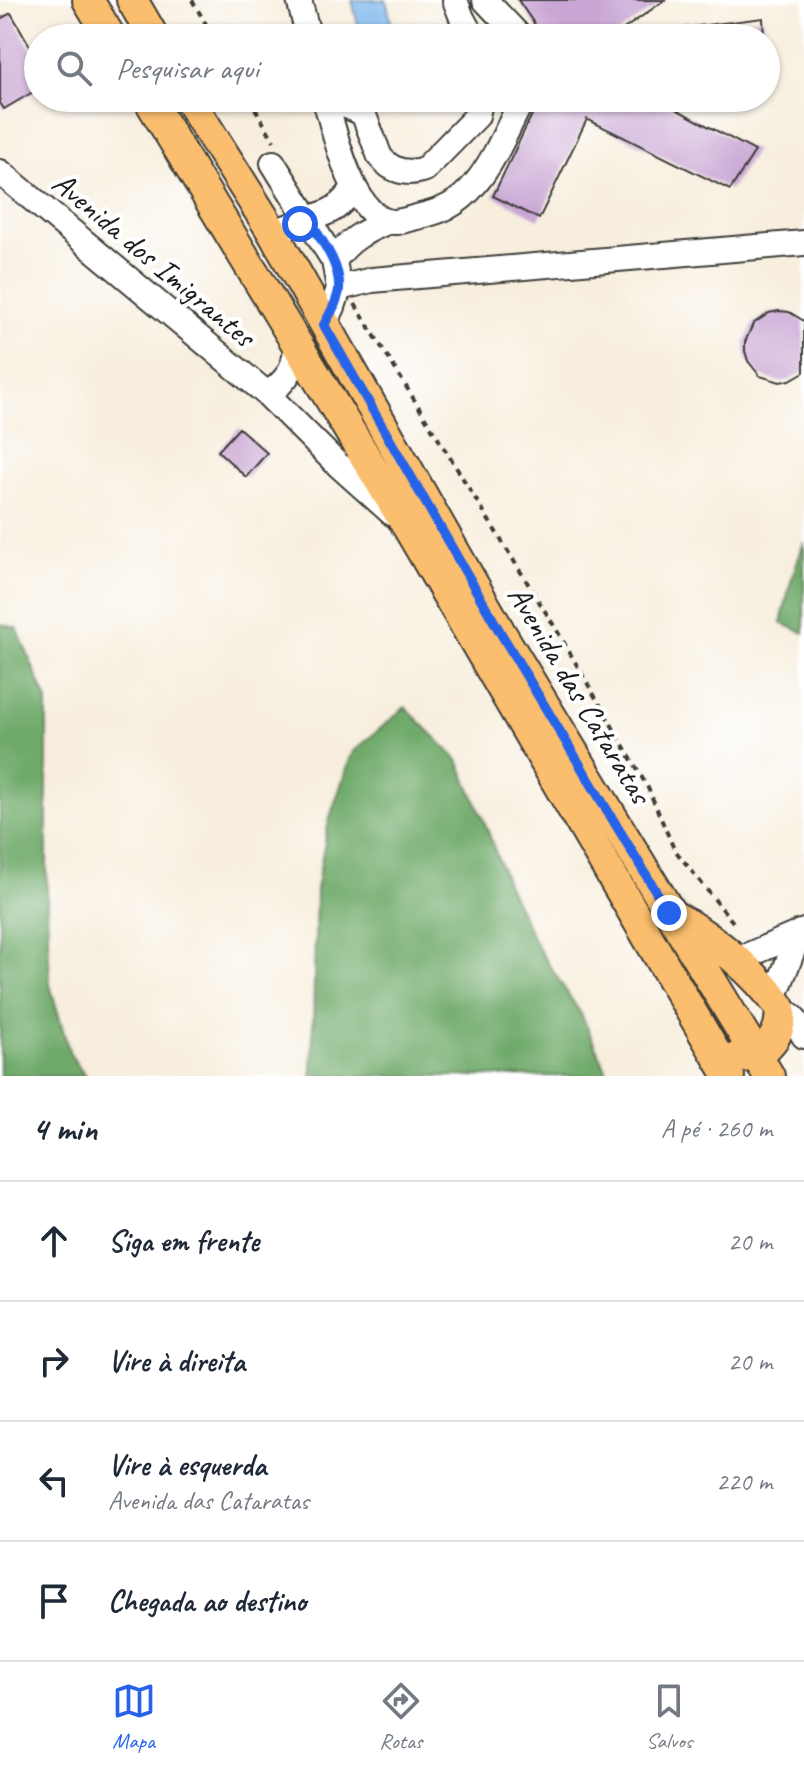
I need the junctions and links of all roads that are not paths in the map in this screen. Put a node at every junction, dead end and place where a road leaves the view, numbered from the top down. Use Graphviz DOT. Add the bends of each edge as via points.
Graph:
graph roads {
  1 [pos="88,0"];
  2 [pos="132,0"];
  3 [pos="299,0"];
  4 [pos="455,0"];
  5 [pos="485,0"];
  6 [pos="103,24"];
  7 [pos="146,24"];
  8 [pos="305,24"];
  9 [pos="465,24"];
  10 [pos="508,24"];
  11 [pos="157,112"];
  12 [pos="197,112"];
  13 [pos="329,112"];
  14 [pos="361,112"];
  15 [pos="478,112"];
  16 [pos="516,112"];
  17 [pos="276,156"];
  18 [pos="0,172"];
  19 [pos="354,188"];
  20 [pos="308,219"];
  21 [pos="387,222"];
  22 [pos="272,231"];
  23 [pos="804,243"];
  24 [pos="334,261"];
  25 [pos="348,286"];
  26 [pos="324,325"];
  27 [pos="296,340"];
  28 [pos="267,394"];
  29 [pos="409,529"];
  30 [pos="669,913"];
  31 [pos="802,932"];
  32 [pos="748,956"];
  33 [pos="777,1003"];
  34 [pos="804,1036"];
  35 [pos="713,1047"];
  36 [pos="762,1065"];
  37 [pos="729,1076"];
  1 -- 6 [label="main road"];
  2 -- 7 [label="main road"];
  3 -- 8 [label="street"];
  4 -- 9 [label="street"];
  5 -- 10 [label="street"];
  11 -- 27 [label="main road, Avenida das Cataratas"];
  12 -- 22 [label="main road, Avenida das Cataratas"];
  13 -- 19 [label="street"];
  14 -- 15 [label="street" via="385,163 416,172 425,169"];
  16 -- 21 [label="street" via="482,175 462,197 443,210"];
  17 -- 20 [label="street"];
  18 -- 28 [label="street, Avenida dos Imigrantes"];
  19 -- 20 [label="street" via="333,210"];
  19 -- 21 [label="street"];
  20 -- 22 [label="street"];
  20 -- 24 [label="street"];
  21 -- 24 [label="street" via="353,239"];
  22 -- 26 [label="main road, Avenida das Cataratas"];
  23 -- 25 [label="street"];
  24 -- 25 [label="street"];
  25 -- 26 [label="street"];
  26 -- 30 [label="main road, Avenida das Cataratas"];
  27 -- 28 [label="street, Avenida dos Imigrantes" via="290,373"];
  27 -- 29 [label="main road, Avenida das Cataratas"];
  28 -- 29 [label="street, Avenida dos Imigrantes"];
  29 -- 35 [label="main road, Avenida das Cataratas"];
  30 -- 32 [label="main road"];
  30 -- 36 [label="main road, Avenida das Cataratas"];
  31 -- 32 [label="street"];
  31 -- 33 [label="street"];
  32 -- 33 [label="main road"];
  33 -- 34 [label="street"];
  33 -- 36 [label="main road" via="782,1016"];
  35 -- 36 [label="main road"];
  35 -- 37 [label="main road, Avenida das Cataratas"];
}
